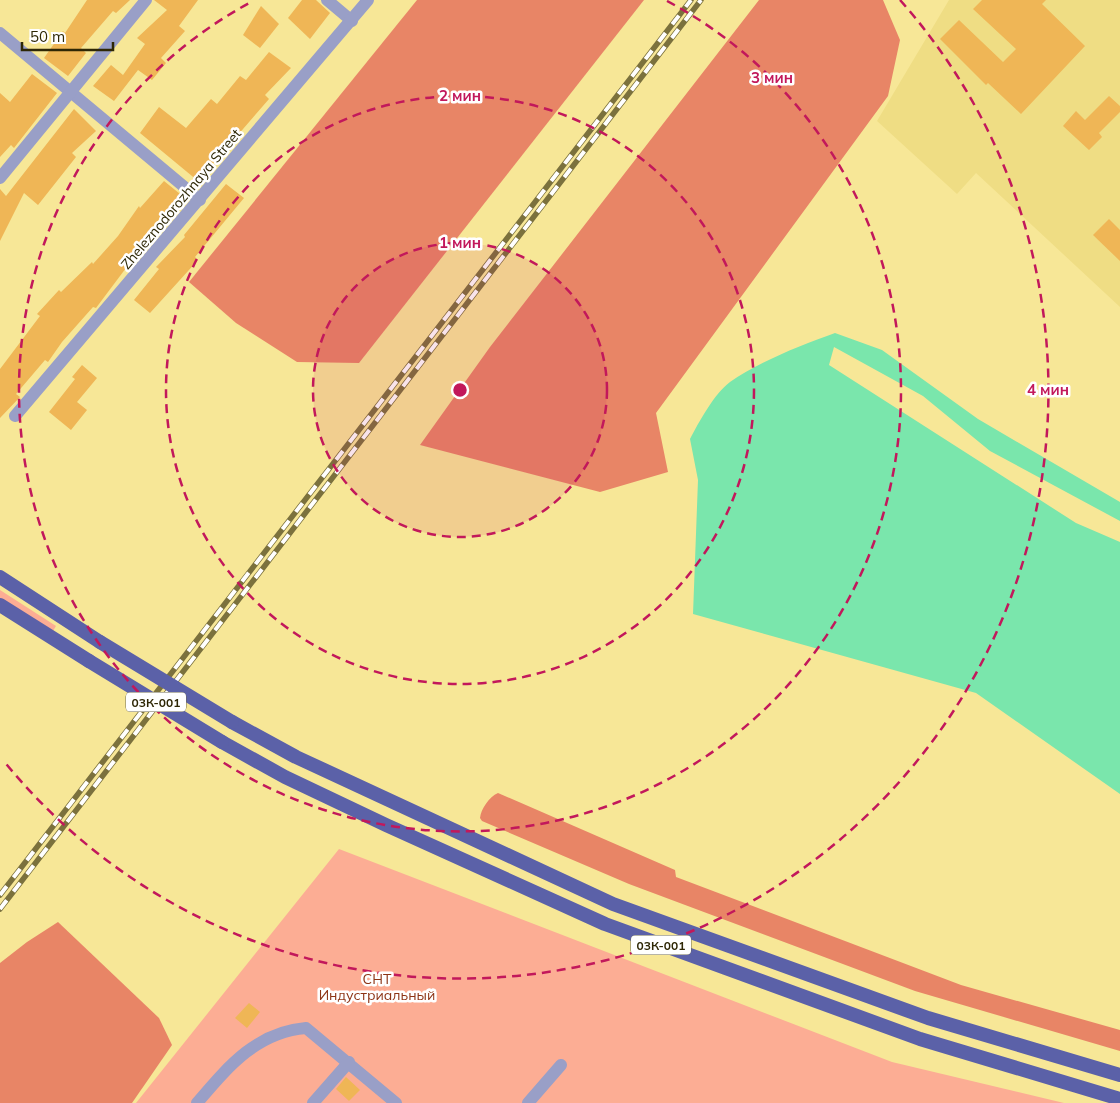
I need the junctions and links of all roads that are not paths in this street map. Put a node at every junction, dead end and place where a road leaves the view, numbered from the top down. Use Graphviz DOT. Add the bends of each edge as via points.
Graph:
graph roads {
  1 [pos="146,0"];
  2 [pos="327,0"];
  3 [pos="368,0"];
  4 [pos="352,21"];
  5 [pos="0,33"];
  6 [pos="71,91"];
  7 [pos="0,178"];
  8 [pos="200,200"];
  9 [pos="15,416"];
  10 [pos="0,577"];
  11 [pos="0,605"];
  12 [pos="349,1062"];
  13 [pos="561,1065"];
  14 [pos="1120,1074"];
  15 [pos="1120,1099"];
  16 [pos="197,1103"];
  17 [pos="313,1103"];
  18 [pos="396,1103"];
  19 [pos="528,1103"];
  1 -- 6 [label="street"];
  2 -- 4 [label="street"];
  3 -- 4 [label="street, Zheleznodorozhnaya Street"];
  4 -- 8 [label="street, Zheleznodorozhnaya Street"];
  5 -- 6 [label="street"];
  6 -- 7 [label="street"];
  6 -- 8 [label="street"];
  8 -- 9 [label="street, Zheleznodorozhnaya Street"];
  10 -- 14 [label="main road, 03К-001, bridge" via="100,642 296,757 614,904 928,1018"];
  11 -- 15 [label="main road, 03К-001, bridge" via="222,742 285,776 605,924 920,1039"];
  12 -- 16 [label="street" via="306,1028 286,1031 250,1048 230,1064"];
  12 -- 17 [label="street"];
  12 -- 18 [label="street"];
  13 -- 19 [label="street"];
}
